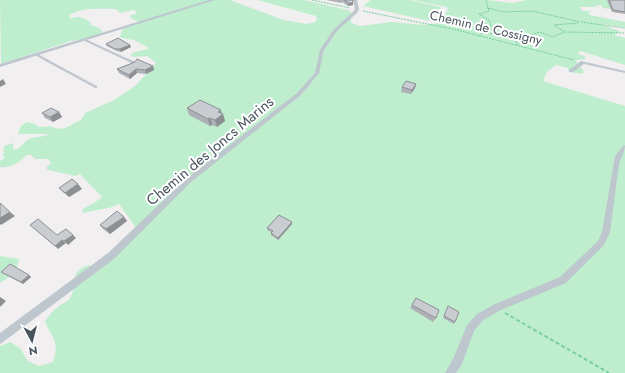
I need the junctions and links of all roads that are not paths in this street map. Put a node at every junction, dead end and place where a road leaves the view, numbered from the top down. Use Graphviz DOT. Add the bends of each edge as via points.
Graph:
graph roads {
  1 [pos="213,0"];
  2 [pos="355,0"];
  3 [pos="85,40"];
  4 [pos="37,55"];
  5 [pos="135,63"];
  6 [pos="0,66"];
  7 [pos="571,71"];
  8 [pos="625,72"];
  9 [pos="96,86"];
  10 [pos="625,147"];
  11 [pos="0,339"];
  12 [pos="450,373"];
  1 -- 3 [label="street"];
  2 -- 11 [label="street, Chemin des Joncs Marins" via="357,9 332,34 322,50 317,72 298,94 189,180 111,256"];
  3 -- 4 [label="street"];
  3 -- 5 [label="lane"];
  4 -- 6 [label="street"];
  4 -- 9 [label="lane"];
  7 -- 8 [label="street" via="583,62"];
  10 -- 12 [label="street" via="618,156 606,232 601,243 563,280 480,317 470,328 458,360"];
}
